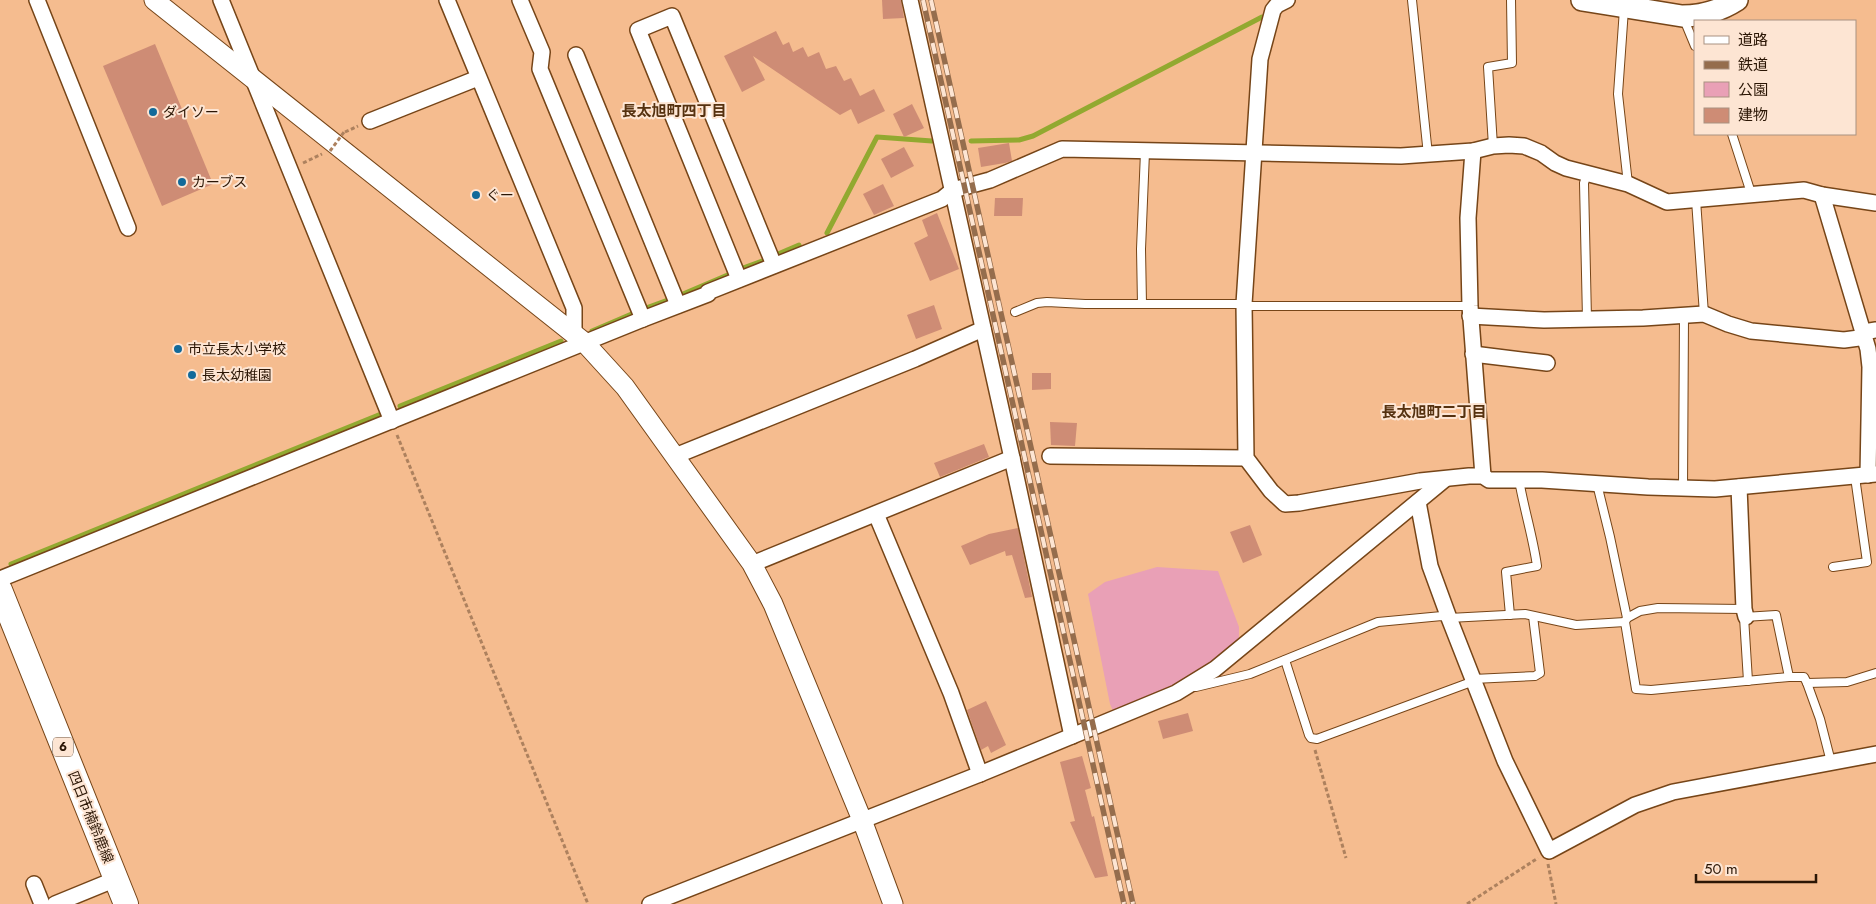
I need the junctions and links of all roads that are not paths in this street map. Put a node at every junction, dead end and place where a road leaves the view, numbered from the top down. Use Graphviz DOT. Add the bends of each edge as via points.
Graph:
graph roads {
  1 [pos="37,0"];
  2 [pos="154,0"];
  3 [pos="221,0"];
  4 [pos="447,0"];
  5 [pos="520,0"];
  6 [pos="910,0"];
  7 [pos="1287,0"];
  8 [pos="1412,0"];
  9 [pos="1511,0"];
  10 [pos="1582,0"];
  11 [pos="1737,0"];
  12 [pos="1272,5"];
  13 [pos="1651,6"];
  14 [pos="1624,7"];
  15 [pos="1682,16"];
  16 [pos="1694,44"];
  17 [pos="576,55"];
  18 [pos="251,76"];
  19 [pos="478,78"];
  20 [pos="370,121"];
  21 [pos="1732,135"];
  22 [pos="1493,146"];
  23 [pos="1145,152"];
  24 [pos="1253,152"];
  25 [pos="1473,152"];
  26 [pos="1428,155"];
  27 [pos="1587,174"];
  28 [pos="1628,184"];
  29 [pos="952,190"];
  30 [pos="1751,194"];
  31 [pos="1822,195"];
  32 [pos="1696,200"];
  33 [pos="1876,203"];
  34 [pos="128,228"];
  35 [pos="774,265"];
  36 [pos="739,279"];
  37 [pos="1142,304"];
  38 [pos="678,305"];
  39 [pos="1244,305"];
  40 [pos="1470,311"];
  41 [pos="1015,312"];
  42 [pos="1704,314"];
  43 [pos="1684,316"];
  44 [pos="643,318"];
  45 [pos="1586,319"];
  46 [pos="983,329"];
  47 [pos="1870,331"];
  48 [pos="579,338"];
  49 [pos="1473,354"];
  50 [pos="1547,363"];
  51 [pos="392,421"];
  52 [pos="675,456"];
  53 [pos="1050,456"];
  54 [pos="1012,458"];
  55 [pos="1246,458"];
  56 [pos="1867,475"];
  57 [pos="1483,476"];
  58 [pos="1444,480"];
  59 [pos="1519,480"];
  60 [pos="1597,484"];
  61 [pos="1739,487"];
  62 [pos="1684,488"];
  63 [pos="1418,502"];
  64 [pos="876,514"];
  65 [pos="752,564"];
  66 [pos="1833,567"];
  67 [pos="0,579"];
  68 [pos="0,590"];
  69 [pos="1745,613"];
  70 [pos="1510,615"];
  71 [pos="1533,616"];
  72 [pos="1449,618"];
  73 [pos="1626,620"];
  74 [pos="1285,660"];
  75 [pos="1876,674"];
  76 [pos="1789,677"];
  77 [pos="1473,680"];
  78 [pos="1748,681"];
  79 [pos="1807,683"];
  80 [pos="1184,689"];
  81 [pos="1072,736"];
  82 [pos="1876,754"];
  83 [pos="1831,762"];
  84 [pos="980,774"];
  85 [pos="862,820"];
  86 [pos="116,879"];
  87 [pos="34,884"];
  88 [pos="42,904"];
  89 [pos="55,904"];
  90 [pos="126,904"];
  91 [pos="650,904"];
  92 [pos="893,904"];
  1 -- 34 [label="street"];
  2 -- 18 [label="street"];
  3 -- 18 [label="street"];
  4 -- 19 [label="street"];
  5 -- 44 [label="street" via="542,52 540,69"];
  6 -- 29 [label="street"];
  7 -- 12 [label="street"];
  8 -- 26 [label="lane"];
  9 -- 22 [label="lane" via="1512,63 1488,67"];
  10 -- 14 [label="main road"];
  11 -- 15 [label="main road" via="1698,16"];
  12 -- 24 [label="street" via="1260,59"];
  13 -- 14 [label="main road"];
  13 -- 15 [label="main road"];
  14 -- 28 [label="lane" via="1618,94"];
  15 -- 16 [label="lane"];
  17 -- 38 [label="street"];
  18 -- 48 [label="street"];
  18 -- 51 [label="street"];
  19 -- 20 [label="street"];
  19 -- 48 [label="street" via="574,308"];
  21 -- 30 [label="lane"];
  22 -- 25 [label="street"];
  22 -- 27 [label="street" via="1524,146 1566,168"];
  23 -- 24 [label="street"];
  23 -- 29 [label="street" via="1062,149 990,180"];
  23 -- 37 [label="lane"];
  24 -- 26 [label="street"];
  24 -- 39 [label="street"];
  25 -- 26 [label="street"];
  25 -- 40 [label="street" via="1468,218"];
  27 -- 28 [label="street"];
  27 -- 45 [label="lane" via="1584,183"];
  28 -- 32 [label="street" via="1667,202"];
  29 -- 35 [label="street" via="942,199"];
  29 -- 46 [label="street"];
  30 -- 31 [label="street" via="1804,190"];
  30 -- 32 [label="street"];
  31 -- 33 [label="street"];
  31 -- 47 [label="street"];
  32 -- 42 [label="lane"];
  35 -- 36 [label="street"];
  35 -- 36 [label="street" via="672,16 638,30"];
  36 -- 38 [label="street"];
  37 -- 39 [label="lane"];
  37 -- 41 [label="lane" via="1047,302"];
  38 -- 44 [label="street"];
  39 -- 40 [label="lane"];
  39 -- 55 [label="street"];
  40 -- 45 [label="street" via="1544,320"];
  40 -- 49 [label="street"];
  42 -- 43 [label="street"];
  42 -- 47 [label="street" via="1736,327 1778,335 1844,340 1859,338"];
  43 -- 45 [label="street"];
  43 -- 62 [label="lane"];
  44 -- 48 [label="street"];
  46 -- 52 [label="street"];
  46 -- 54 [label="street"];
  47 -- 56 [label="street"];
  48 -- 51 [label="street"];
  48 -- 52 [label="street" via="625,387"];
  49 -- 50 [label="street"];
  49 -- 57 [label="street"];
  51 -- 67 [label="street"];
  52 -- 65 [label="street"];
  53 -- 55 [label="street"];
  54 -- 64 [label="street"];
  54 -- 81 [label="street"];
  55 -- 58 [label="street" via="1285,504 1385,486"];
  56 -- 61 [label="street"];
  56 -- 66 [label="lane" via="1867,562"];
  57 -- 58 [label="street"];
  57 -- 59 [label="street" via="1489,480"];
  58 -- 63 [label="street"];
  59 -- 60 [label="street"];
  59 -- 70 [label="lane" via="1537,566 1506,572"];
  60 -- 62 [label="street"];
  60 -- 73 [label="lane"];
  61 -- 62 [label="street"];
  61 -- 69 [label="street"];
  63 -- 72 [label="street" via="1430,566"];
  63 -- 80 [label="street" via="1215,669"];
  64 -- 65 [label="street"];
  64 -- 84 [label="street" via="948,685"];
  65 -- 85 [label="street" via="773,604"];
  68 -- 86 [label="main road, 四日市楠鈴鹿線 / 6"];
  69 -- 73 [label="lane" via="1658,608 1640,612"];
  69 -- 76 [label="lane" via="1776,615"];
  69 -- 78 [label="lane"];
  70 -- 71 [label="lane"];
  70 -- 72 [label="lane"];
  71 -- 73 [label="lane" via="1576,625"];
  71 -- 77 [label="lane" via="1540,673"];
  72 -- 74 [label="lane" via="1378,622"];
  72 -- 77 [label="street"];
  73 -- 78 [label="lane" via="1636,689"];
  74 -- 77 [label="lane" via="1311,738 1323,738"];
  74 -- 80 [label="lane" via="1250,674"];
  75 -- 79 [label="lane" via="1847,682"];
  76 -- 78 [label="lane"];
  76 -- 79 [label="lane" via="1804,677"];
  77 -- 83 [label="street" via="1504,761 1548,855 1635,805 1674,792"];
  79 -- 83 [label="lane"];
  80 -- 81 [label="street"];
  81 -- 84 [label="street"];
  82 -- 83 [label="street"];
  84 -- 85 [label="street"];
  85 -- 91 [label="street"];
  85 -- 92 [label="street"];
  86 -- 89 [label="street"];
  86 -- 90 [label="main road, 四日市楠鈴鹿線 / 6"];
  87 -- 88 [label="street"];
}
